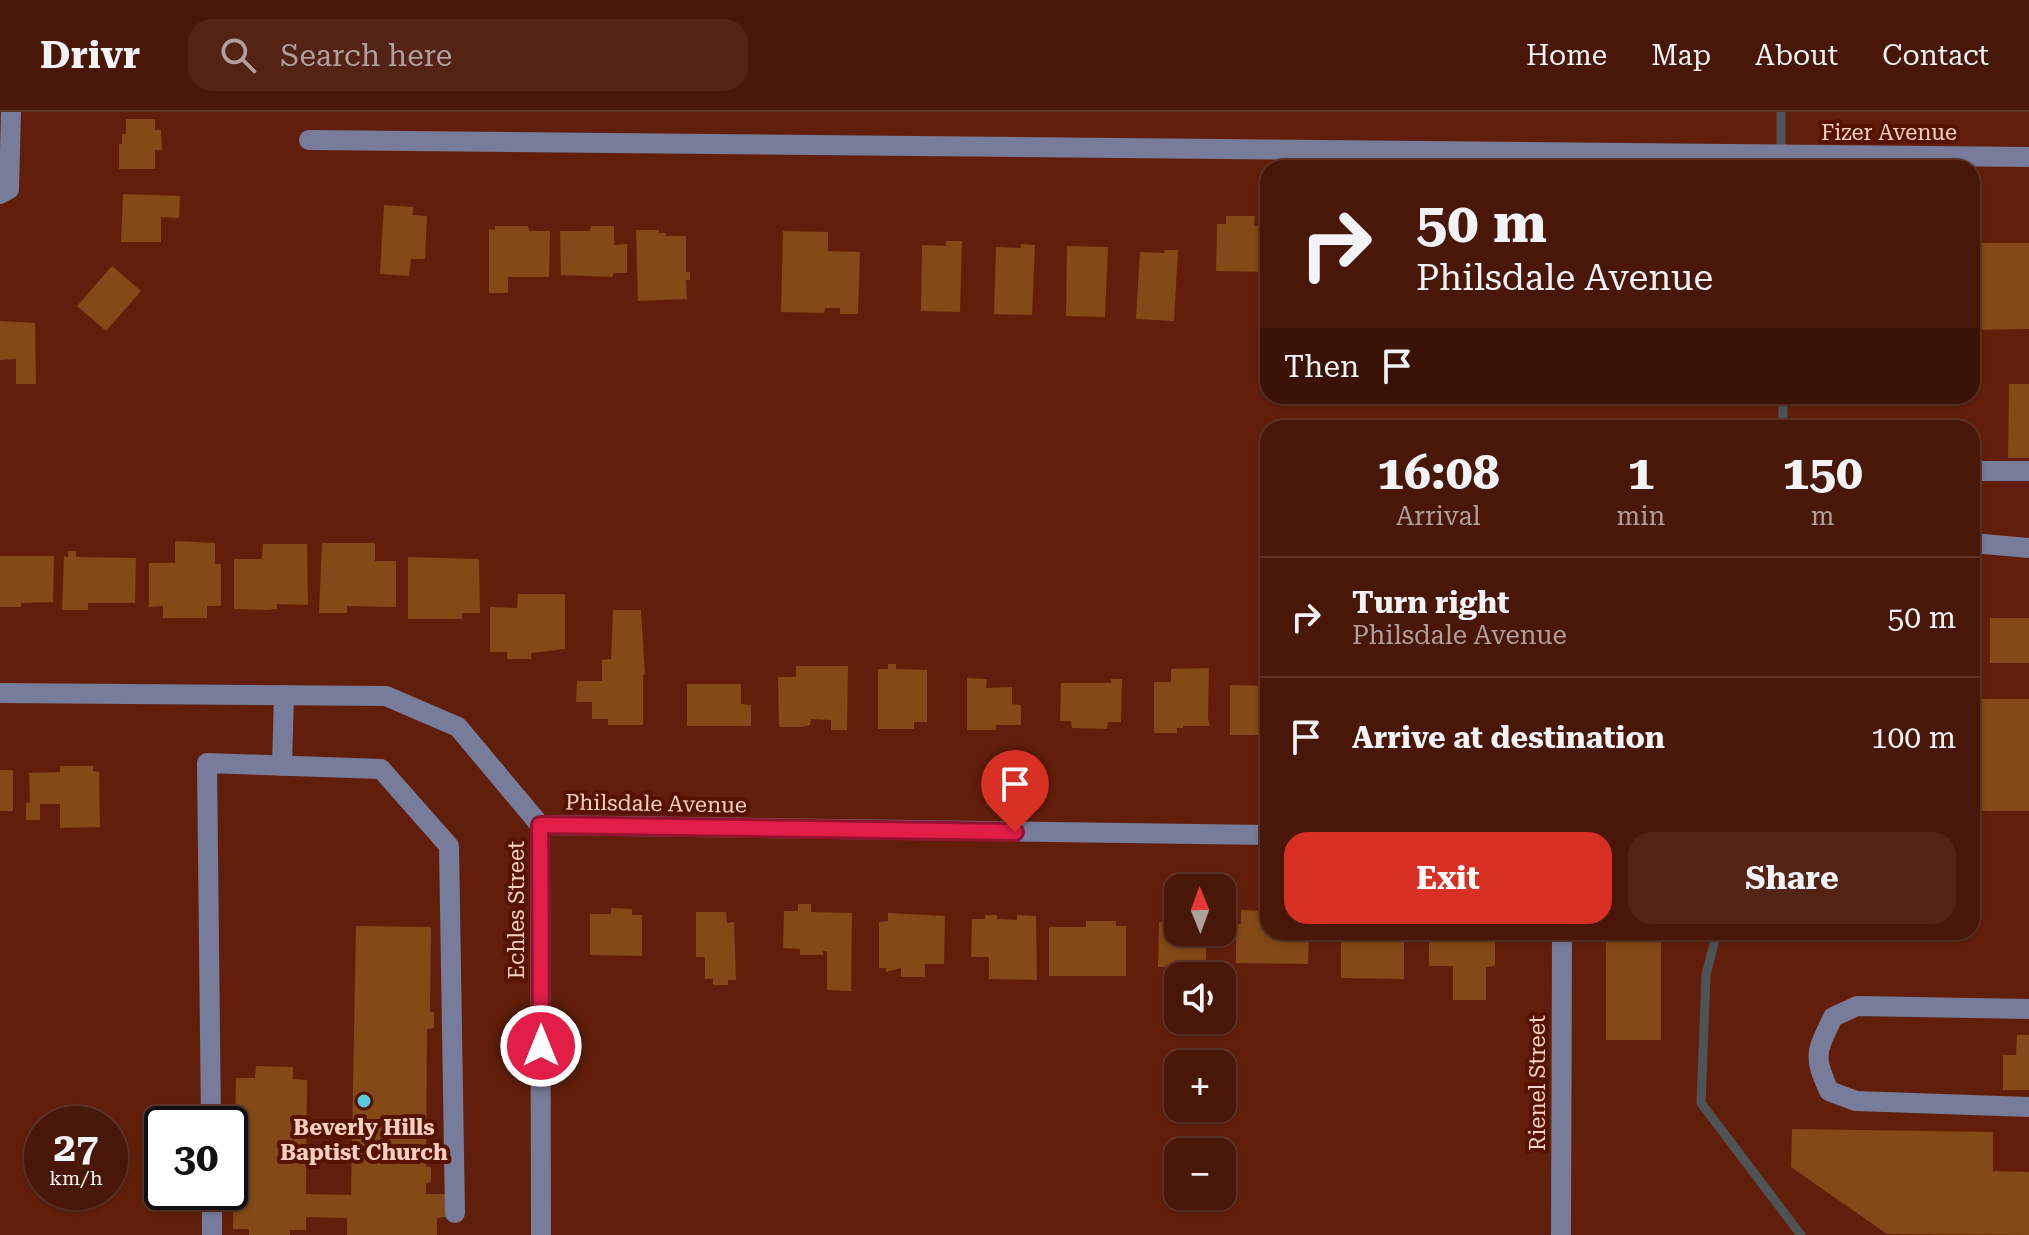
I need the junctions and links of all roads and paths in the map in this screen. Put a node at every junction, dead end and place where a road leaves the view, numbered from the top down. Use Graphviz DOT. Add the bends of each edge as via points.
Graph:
graph roads {
  1 [pos="11,112"];
  2 [pos="309,140"];
  3 [pos="2029,157"];
  4 [pos="4,191"];
  5 [pos="1980,471"];
  6 [pos="2029,471"];
  7 [pos="1980,544"];
  8 [pos="2029,548"];
  9 [pos="0,693"];
  10 [pos="284,695"];
  11 [pos="282,766"];
  12 [pos="540,825"];
  13 [pos="1260,835"];
  14 [pos="1562,940"];
  15 [pos="2029,1009"];
  16 [pos="211,1106"];
  17 [pos="2029,1107"];
  18 [pos="212,1210"];
  19 [pos="455,1213"];
  20 [pos="212,1235"];
  21 [pos="541,1235"];
  22 [pos="1561,1235"];
  1 -- 4 [label="street"];
  2 -- 3 [label="street, Fizer Avenue"];
  5 -- 6 [label="street"];
  7 -- 8 [label="street"];
  9 -- 10 [label="street, Philsdale Avenue"];
  10 -- 11 [label="street"];
  10 -- 12 [label="street, Philsdale Avenue" via="386,696 458,727"];
  11 -- 16 [label="street" via="207,763"];
  11 -- 19 [label="street" via="381,769 449,846"];
  12 -- 13 [label="street, Philsdale Avenue"];
  12 -- 21 [label="street, Echles Street"];
  14 -- 22 [label="street, Rienel Street"];
  15 -- 17 [label="street" via="1857,1006 1833,1017 1816,1063 1829,1091 1856,1101"];
  18 -- 20 [label="street"];
}
